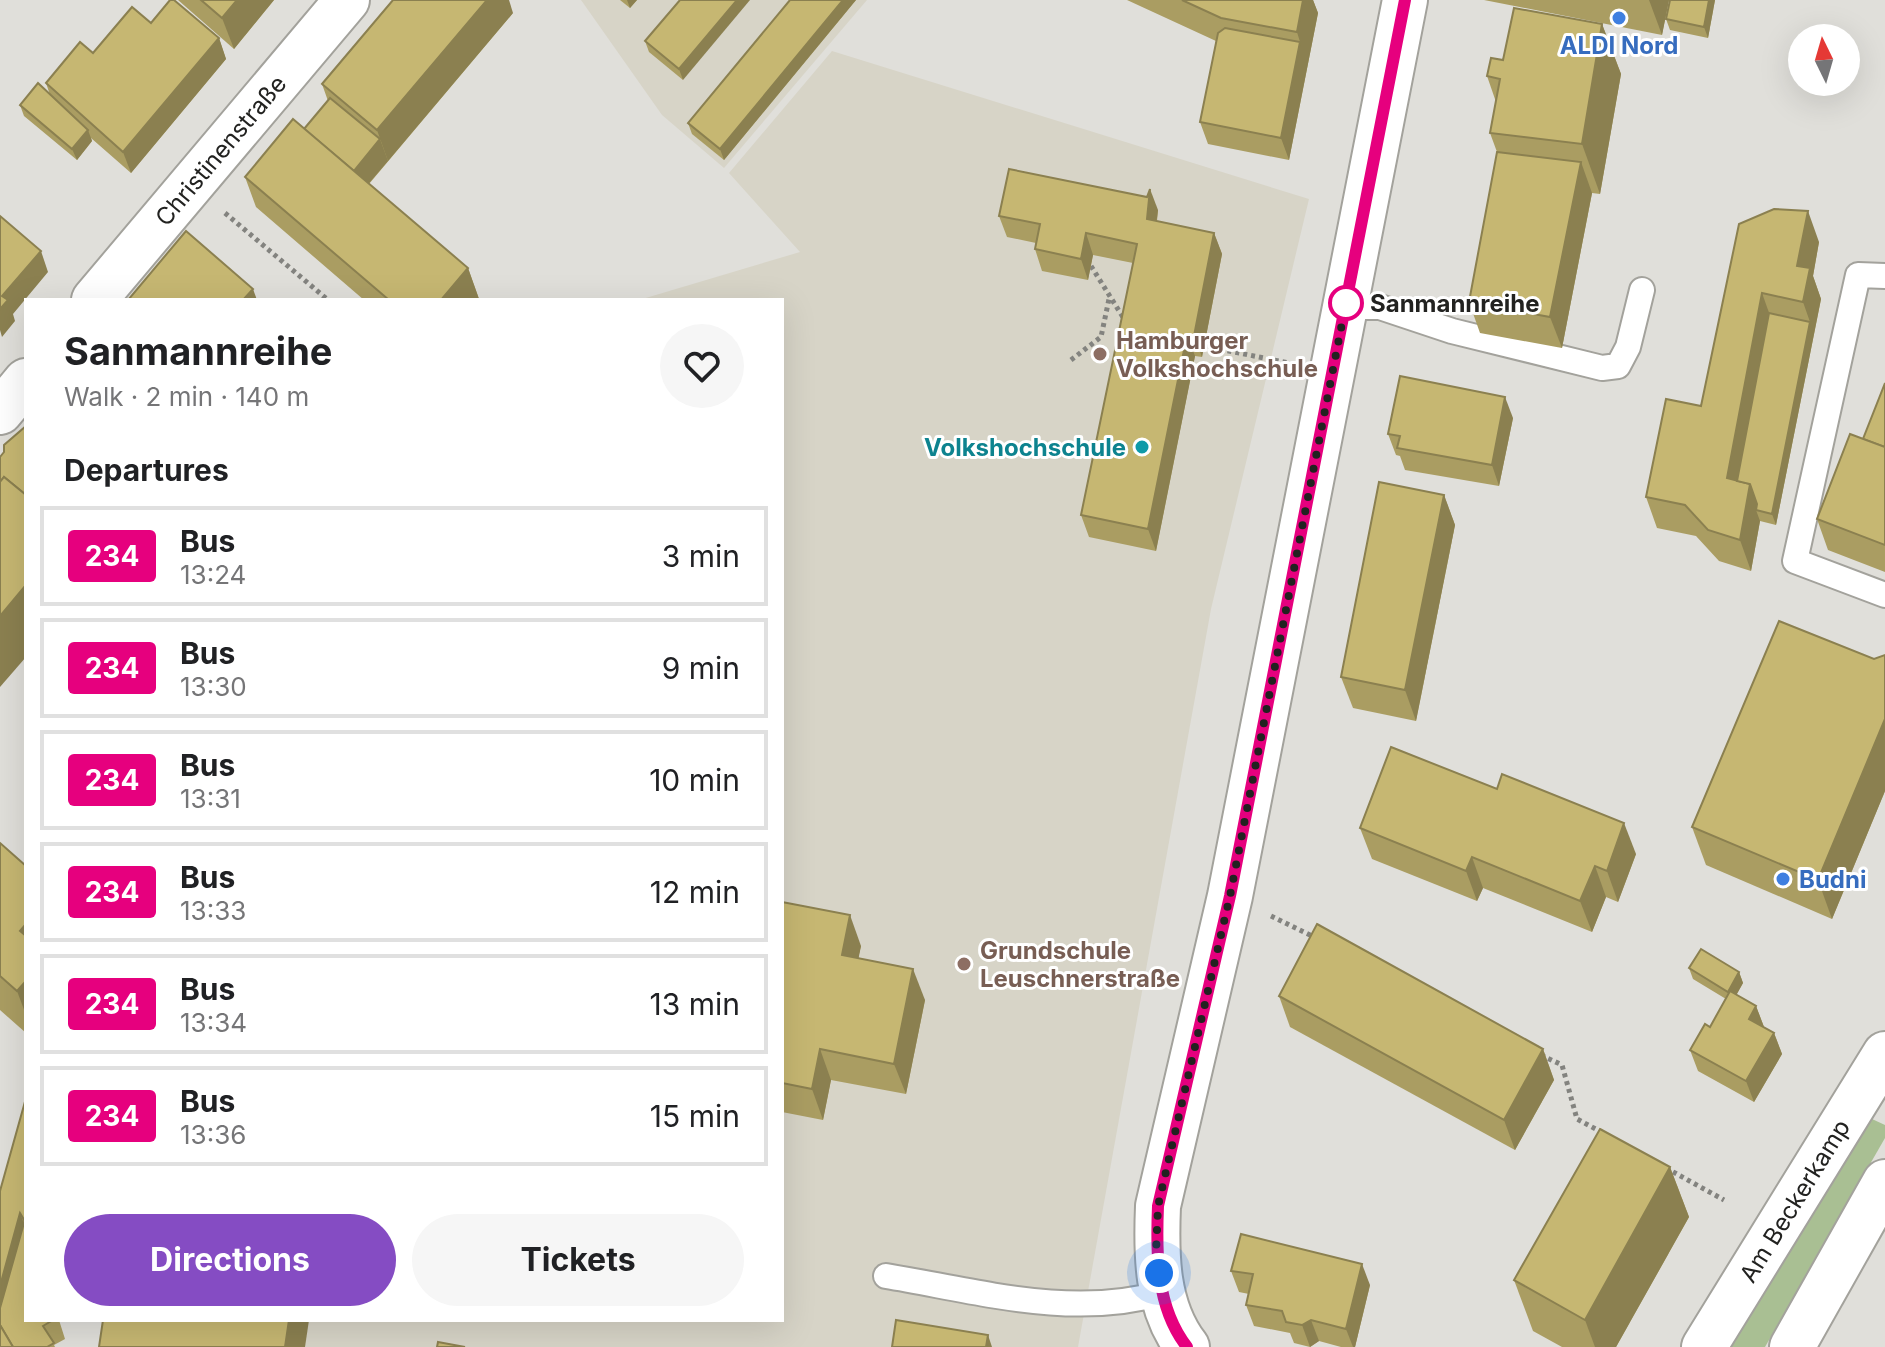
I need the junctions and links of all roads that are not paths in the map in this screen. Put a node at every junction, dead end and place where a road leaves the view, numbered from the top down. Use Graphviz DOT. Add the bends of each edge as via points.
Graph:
graph roads {
  1 [pos="347,0"];
  2 [pos="1405,0"];
  3 [pos="1885,276"];
  4 [pos="1642,290"];
  5 [pos="96,298"];
  6 [pos="1345,307"];
  7 [pos="24,383"];
  8 [pos="0,412"];
  9 [pos="1885,595"];
  10 [pos="1884,1057"];
  11 [pos="1885,1182"];
  12 [pos="886,1276"];
  13 [pos="1162,1293"];
  14 [pos="1187,1347"];
  15 [pos="1704,1347"];
  16 [pos="1792,1347"];
  1 -- 5 [label="street, Christinenstraße"];
  2 -- 6 [label="street"];
  3 -- 9 [label="lane" via="1858,275 1795,561"];
  4 -- 6 [label="lane" via="1628,347 1618,366 1602,368 1452,331 1380,307"];
  6 -- 13 [label="street" via="1230,896 1158,1206 1156,1253"];
  7 -- 8 [label="street"];
  10 -- 15 [label="street, Am Beckerkamp"];
  11 -- 16 [label="street"];
  12 -- 13 [label="lane" via="1059,1305 1126,1303"];
  13 -- 14 [label="street"];
}
